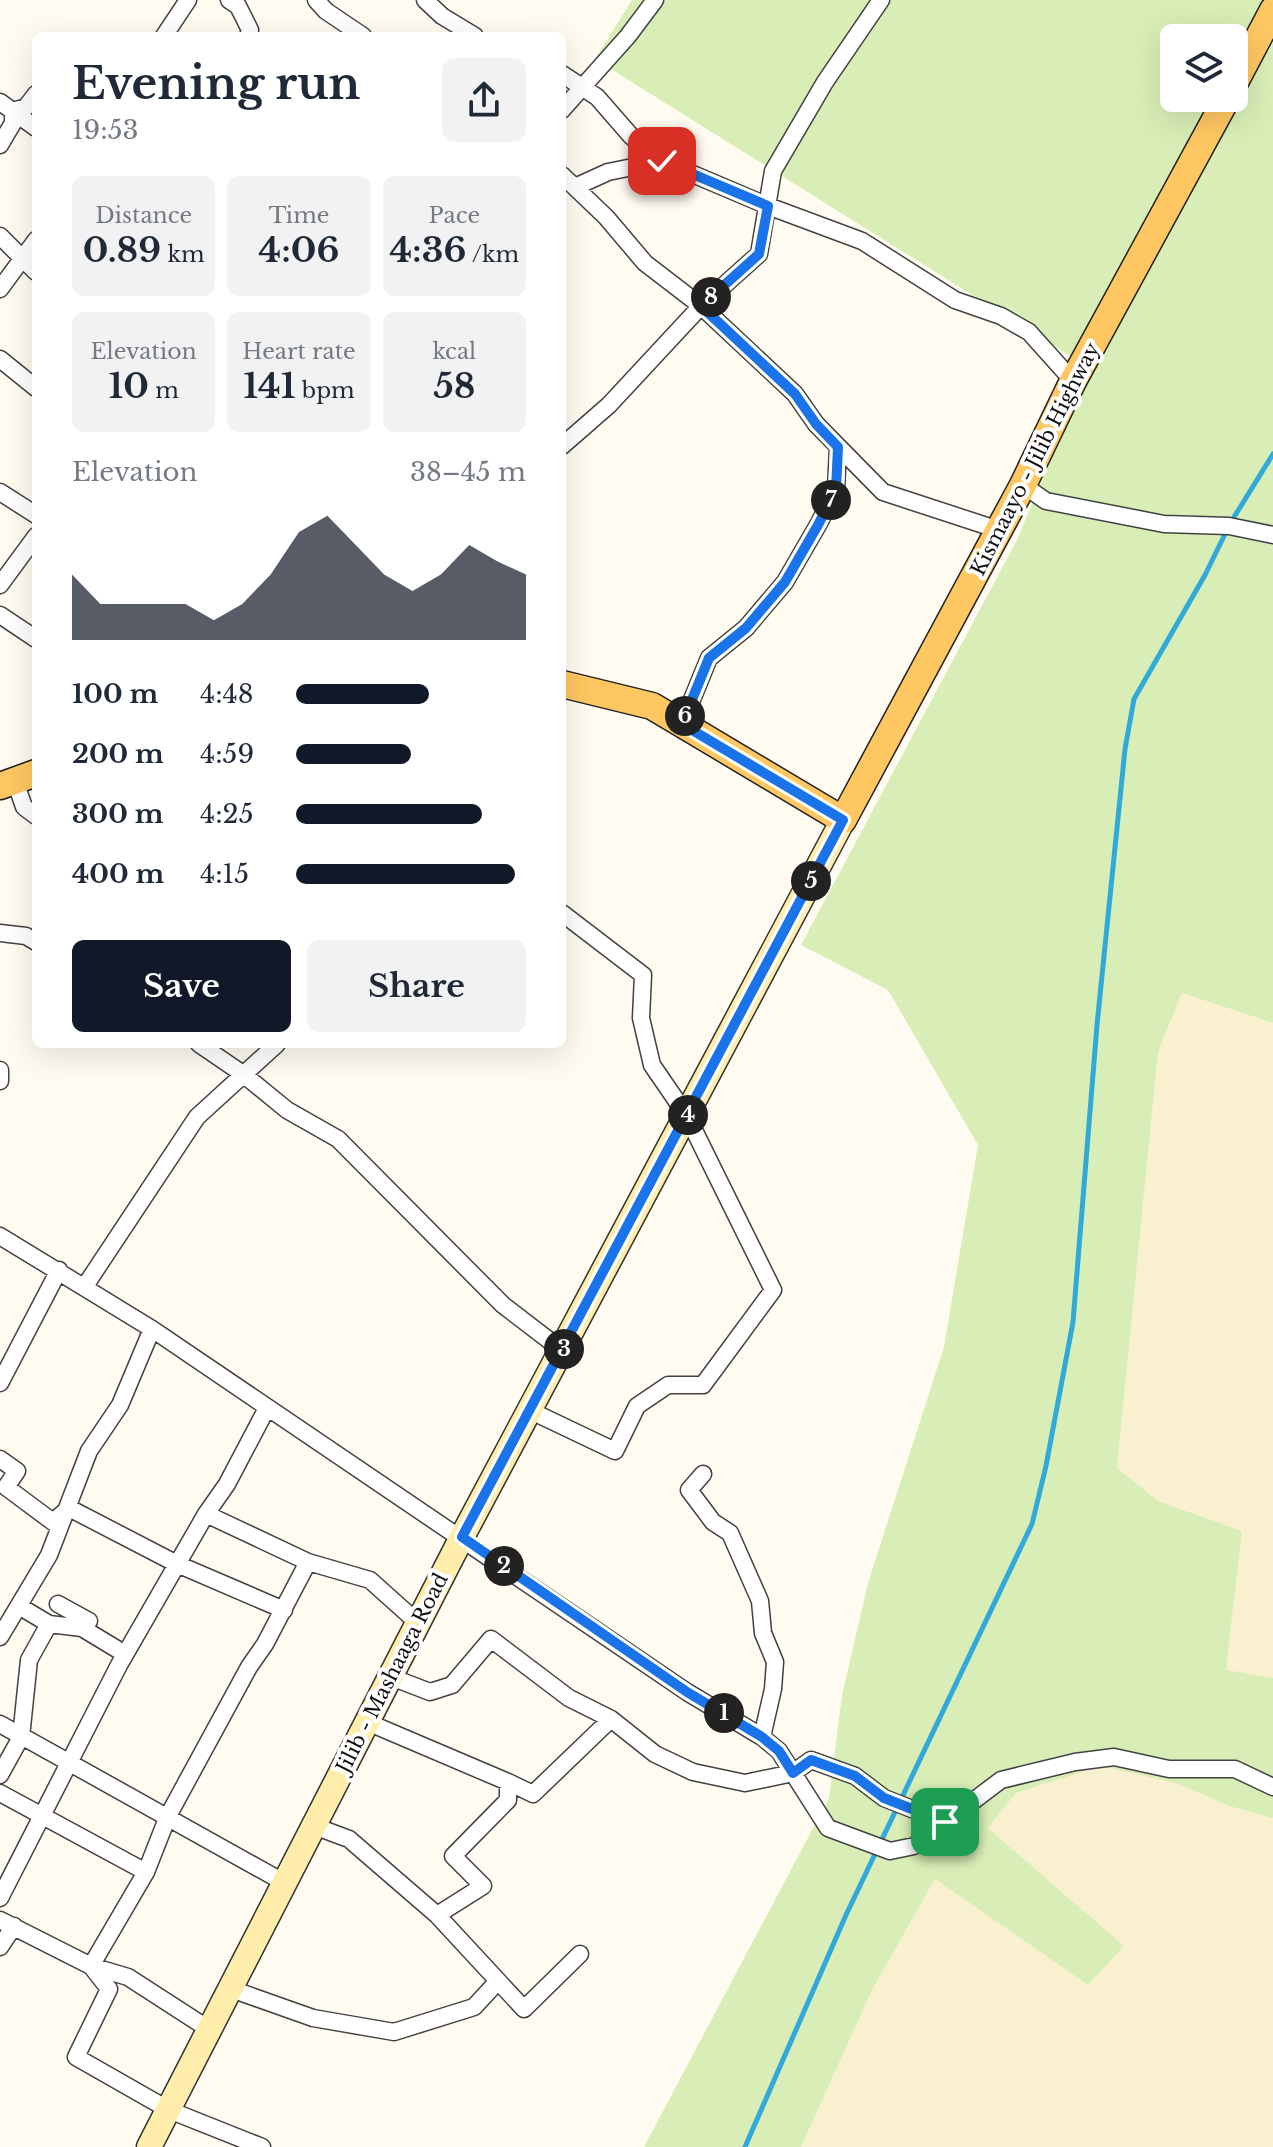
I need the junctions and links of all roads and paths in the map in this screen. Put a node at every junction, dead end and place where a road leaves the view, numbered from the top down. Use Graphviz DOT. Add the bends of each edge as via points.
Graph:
graph roads {
  1 [pos="188,0"];
  2 [pos="229,0"];
  3 [pos="316,0"];
  4 [pos="425,0"];
  5 [pos="655,0"];
  6 [pos="881,0"];
  7 [pos="1273,10"];
  8 [pos="167,32"];
  9 [pos="249,32"];
  10 [pos="357,32"];
  11 [pos="468,32"];
  12 [pos="1248,57"];
  13 [pos="566,77"];
  14 [pos="582,87"];
  15 [pos="32,99"];
  16 [pos="566,105"];
  17 [pos="6,107"];
  18 [pos="1219,112"];
  19 [pos="32,125"];
  20 [pos="0,145"];
  21 [pos="662,161"];
  22 [pos="566,179"];
  23 [pos="575,187"];
  24 [pos="768,206"];
  25 [pos="0,236"];
  26 [pos="32,245"];
  27 [pos="21,257"];
  28 [pos="32,268"];
  29 [pos="0,289"];
  30 [pos="701,306"];
  31 [pos="0,359"];
  32 [pos="1073,381"];
  33 [pos="32,385"];
  34 [pos="566,443"];
  35 [pos="838,447"];
  36 [pos="1023,485"];
  37 [pos="0,492"];
  38 [pos="32,512"];
  39 [pos="999,530"];
  40 [pos="1273,535"];
  41 [pos="32,541"];
  42 [pos="0,585"];
  43 [pos="0,615"];
  44 [pos="32,636"];
  45 [pos="566,685"];
  46 [pos="682,724"];
  47 [pos="11,781"];
  48 [pos="32,813"];
  49 [pos="843,820"];
  50 [pos="566,916"];
  51 [pos="0,933"];
  52 [pos="32,940"];
  53 [pos="205,1048"];
  54 [pos="272,1048"];
  55 [pos="0,1070"];
  56 [pos="243,1074"];
  57 [pos="0,1081"];
  58 [pos="687,1116"];
  59 [pos="0,1236"];
  60 [pos="59,1270"];
  61 [pos="85,1286"];
  62 [pos="152,1329"];
  63 [pos="563,1351"];
  64 [pos="0,1383"];
  65 [pos="267,1408"];
  66 [pos="531,1411"];
  67 [pos="0,1459"];
  68 [pos="703,1474"];
  69 [pos="69,1508"];
  70 [pos="206,1514"];
  71 [pos="462,1537"];
  72 [pos="308,1562"];
  73 [pos="177,1564"];
  74 [pos="58,1604"];
  75 [pos="19,1606"];
  76 [pos="284,1610"];
  77 [pos="418,1623"];
  78 [pos="49,1624"];
  79 [pos="82,1628"];
  80 [pos="0,1637"];
  81 [pos="125,1654"];
  82 [pos="391,1677"];
  83 [pos="611,1719"];
  84 [pos="367,1722"];
  85 [pos="0,1724"];
  86 [pos="21,1737"];
  87 [pos="762,1737"];
  88 [pos="68,1761"];
  89 [pos="793,1773"];
  90 [pos="0,1775"];
  91 [pos="508,1782"];
  92 [pos="1273,1787"];
  93 [pos="0,1793"];
  94 [pos="42,1815"];
  95 [pos="168,1816"];
  96 [pos="945,1822"];
  97 [pos="314,1826"];
  98 [pos="146,1872"];
  99 [pos="285,1883"];
  100 [pos="0,1898"];
  101 [pos="437,1915"];
  102 [pos="7,1923"];
  103 [pos="0,1947"];
  104 [pos="580,1954"];
  105 [pos="91,1966"];
  106 [pos="498,1981"];
  107 [pos="231,1989"];
  108 [pos="210,2030"];
  109 [pos="169,2110"];
  110 [pos="149,2147"];
  111 [pos="262,2147"];
  1 -- 8 [label="street"];
  2 -- 9 [label="street" via="238,6"];
  3 -- 10 [label="street"];
  4 -- 11 [label="street"];
  5 -- 14 [label="street"];
  6 -- 24 [label="street" via="773,171"];
  7 -- 12 [label="main road"];
  13 -- 14 [label="street"];
  14 -- 16 [label="street"];
  14 -- 21 [label="street"];
  15 -- 17 [label="street" via="26,107"];
  17 -- 19 [label="street"];
  17 -- 20 [label="street" via="13,123"];
  18 -- 32 [label="main road, Kismaayo - Jilib Highway"];
  21 -- 23 [label="street" via="608,172"];
  21 -- 24 [label="street"];
  22 -- 23 [label="street"];
  23 -- 30 [label="street" via="645,263"];
  24 -- 30 [label="street" via="759,254"];
  24 -- 32 [label="street" via="862,241 955,300 1029,332"];
  25 -- 27 [label="street"];
  26 -- 27 [label="street"];
  27 -- 28 [label="street"];
  27 -- 29 [label="street"];
  30 -- 34 [label="street" via="609,405"];
  30 -- 35 [label="street" via="795,394"];
  31 -- 33 [label="street"];
  32 -- 36 [label="main road, Kismaayo - Jilib Highway"];
  35 -- 39 [label="street" via="883,492"];
  35 -- 46 [label="street" via="836,490 818,525 785,582 746,628 709,658"];
  36 -- 39 [label="main road, Kismaayo - Jilib Highway"];
  36 -- 40 [label="street" via="1046,501 1164,524 1229,526"];
  37 -- 38 [label="street"];
  39 -- 49 [label="main road, Kismaayo - Jilib Highway"];
  41 -- 42 [label="street"];
  43 -- 44 [label="street"];
  45 -- 46 [label="main road" via="652,706"];
  46 -- 49 [label="main road"];
  47 -- 48 [label="street"];
  49 -- 58 [label="main road, Jilib - Mashaaga Road"];
  50 -- 58 [label="street" via="643,975 641,1018 652,1065"];
  51 -- 52 [label="street"];
  53 -- 56 [label="street"];
  54 -- 56 [label="street"];
  55 -- 57 [label="street"];
  56 -- 61 [label="street" via="197,1117"];
  56 -- 63 [label="street" via="287,1110 338,1139 503,1305"];
  58 -- 63 [label="main road, Jilib - Mashaaga Road"];
  58 -- 66 [label="street" via="773,1290 703,1385 668,1385 637,1406 615,1451"];
  59 -- 60 [label="street"];
  60 -- 61 [label="street"];
  60 -- 64 [label="street"];
  61 -- 62 [label="street"];
  62 -- 65 [label="street"];
  62 -- 69 [label="street" via="120,1405 89,1451"];
  63 -- 66 [label="main road, Jilib - Mashaaga Road"];
  65 -- 70 [label="street"];
  65 -- 71 [label="street"];
  66 -- 71 [label="main road, Jilib - Mashaaga Road"];
  67 -- 69 [label="street" via="17,1471 6,1487 53,1522"];
  68 -- 87 [label="street" via="689,1490 739,1549 760,1601 763,1633 775,1662"];
  69 -- 73 [label="street"];
  69 -- 75 [label="street"];
  70 -- 72 [label="street"];
  70 -- 73 [label="street"];
  71 -- 77 [label="main road, Jilib - Mashaaga Road"];
  71 -- 87 [label="street" via="687,1692"];
  72 -- 76 [label="street"];
  72 -- 77 [label="street" via="370,1580"];
  73 -- 76 [label="street"];
  73 -- 81 [label="street"];
  74 -- 79 [label="street" via="89,1621"];
  75 -- 78 [label="street"];
  75 -- 80 [label="street"];
  76 -- 95 [label="street"];
  77 -- 82 [label="main road, Jilib - Mashaaga Road"];
  78 -- 79 [label="street"];
  78 -- 86 [label="street" via="29,1660"];
  79 -- 81 [label="street"];
  81 -- 88 [label="street"];
  82 -- 83 [label="street" via="430,1692 452,1685 491,1639 569,1698"];
  82 -- 84 [label="main road, Jilib - Mashaaga Road"];
  83 -- 89 [label="street" via="655,1754 693,1772 745,1783"];
  83 -- 91 [label="street" via="533,1794"];
  84 -- 91 [label="street"];
  84 -- 97 [label="main road, Jilib - Mashaaga Road"];
  85 -- 86 [label="street"];
  86 -- 88 [label="street"];
  86 -- 90 [label="street"];
  87 -- 89 [label="street"];
  88 -- 94 [label="street"];
  88 -- 95 [label="street"];
  89 -- 96 [label="street" via="811,1760"];
  89 -- 96 [label="street" via="828,1828 890,1851 914,1846"];
  91 -- 101 [label="street" via="508,1800 453,1856 483,1886"];
  92 -- 96 [label="street" via="1235,1769 1169,1769 1114,1757 1001,1780"];
  93 -- 94 [label="street"];
  94 -- 98 [label="street"];
  94 -- 100 [label="street"];
  95 -- 98 [label="street"];
  95 -- 99 [label="street"];
  97 -- 99 [label="main road, Jilib - Mashaaga Road"];
  97 -- 101 [label="street" via="349,1839"];
  98 -- 105 [label="street"];
  99 -- 107 [label="main road, Jilib - Mashaaga Road"];
  101 -- 106 [label="street"];
  102 -- 103 [label="street"];
  102 -- 105 [label="street"];
  104 -- 106 [label="street" via="524,2009"];
  105 -- 108 [label="street" via="128,1977"];
  105 -- 109 [label="street" via="109,1989 76,2057"];
  106 -- 107 [label="street" via="474,2007 394,2032 313,2018"];
  107 -- 108 [label="main road, Jilib - Mashaaga Road"];
  108 -- 109 [label="main road, Jilib - Mashaaga Road"];
  109 -- 110 [label="main road, Jilib - Mashaaga Road"];
  109 -- 111 [label="street"];
}
